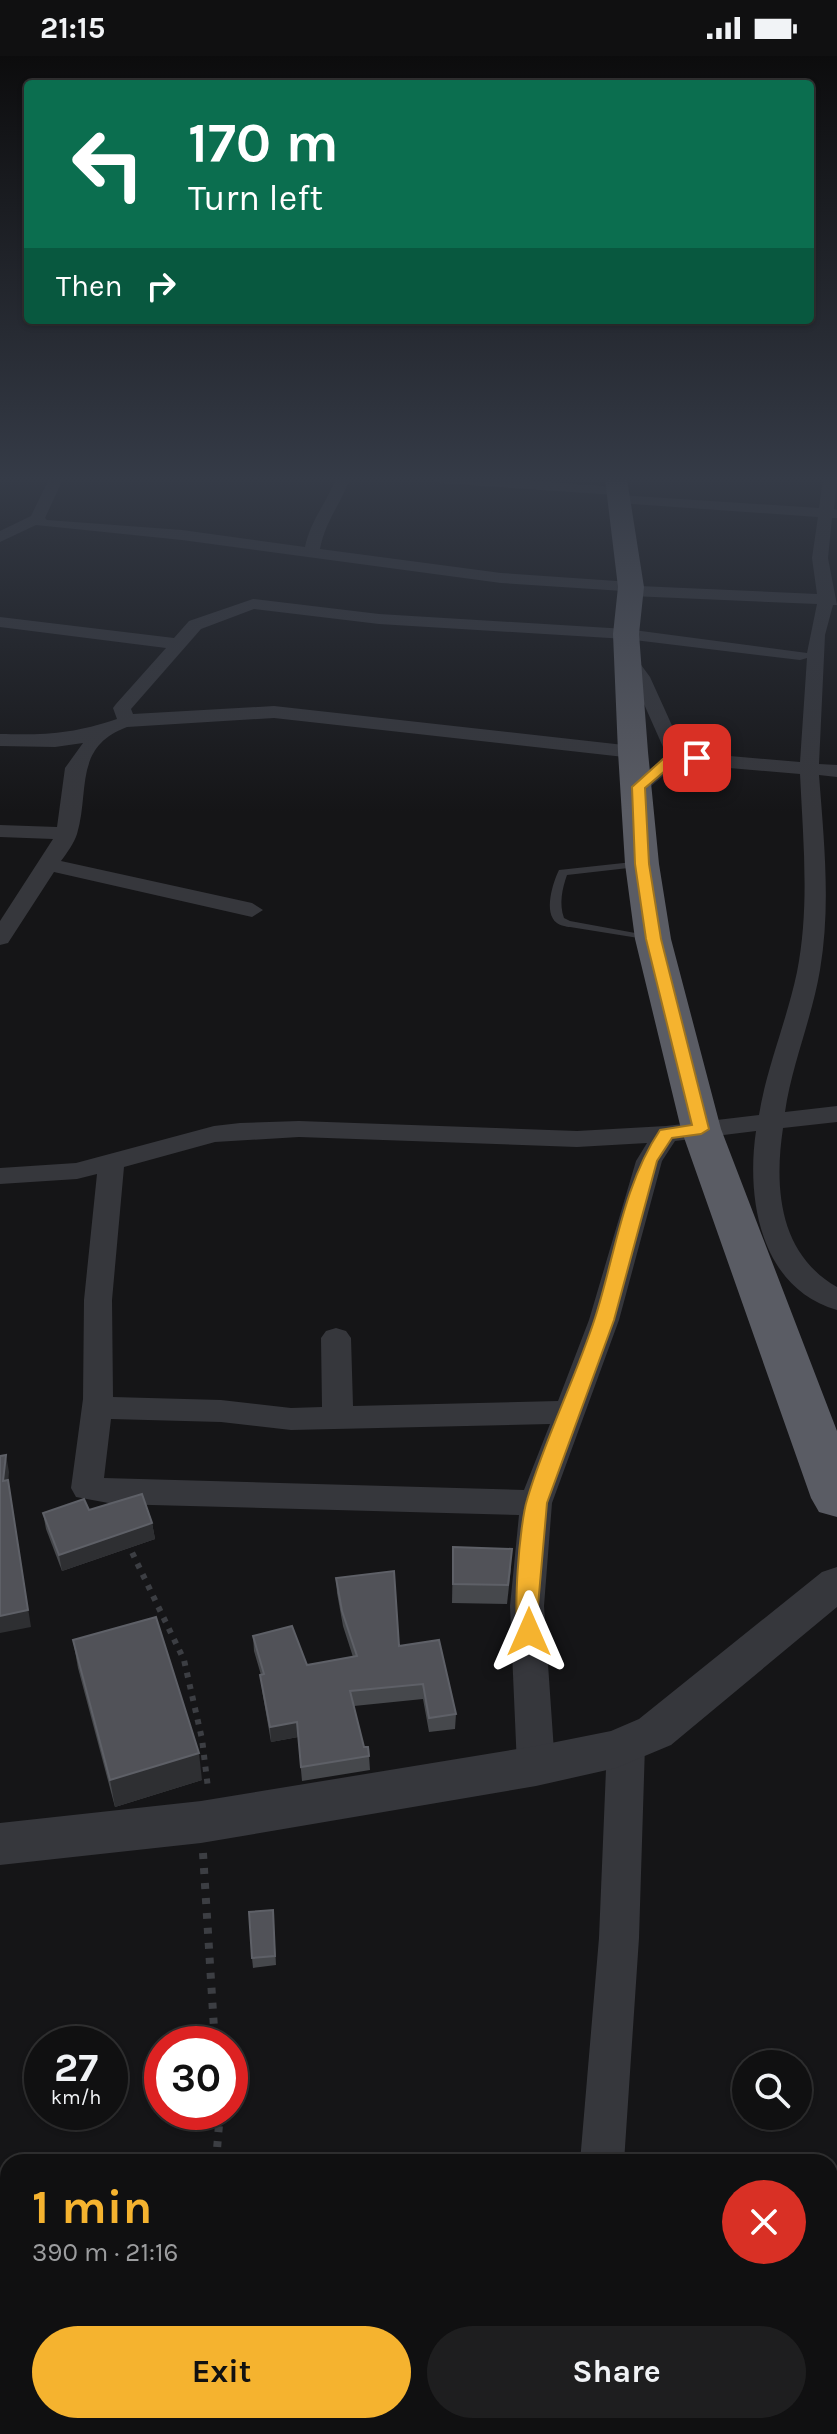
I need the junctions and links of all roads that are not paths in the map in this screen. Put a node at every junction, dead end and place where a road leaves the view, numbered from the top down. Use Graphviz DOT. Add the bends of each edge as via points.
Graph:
graph roads {
  1 [pos="631,589"];
  2 [pos="651,590"];
  3 [pos="832,599"];
  4 [pos="0,622"];
  5 [pos="817,635"];
  6 [pos="178,644"];
  7 [pos="627,646"];
  8 [pos="800,655"];
  9 [pos="813,693"];
  10 [pos="131,721"];
  11 [pos="99,732"];
  12 [pos="0,740"];
  13 [pos="677,758"];
  14 [pos="809,767"];
  15 [pos="636,769"];
  16 [pos="837,771"];
  17 [pos="0,831"];
  18 [pos="67,833"];
  19 [pos="642,864"];
  20 [pos="49,865"];
  21 [pos="826,886"];
  22 [pos="252,910"];
  23 [pos="0,938"];
  24 [pos="653,939"];
  25 [pos="837,1114"];
  26 [pos="771,1121"];
  27 [pos="684,1131"];
  28 [pos="111,1164"];
  29 [pos="0,1176"];
  30 [pos="837,1300"];
  31 [pos="336,1338"];
  32 [pos="96,1408"];
  33 [pos="570,1412"];
  34 [pos="338,1419"];
  35 [pos="837,1498"];
  36 [pos="536,1503"];
  37 [pos="837,1583"];
  38 [pos="626,1745"];
  39 [pos="536,1766"];
  40 [pos="0,1844"];
  41 [pos="603,2154"];
  1 -- 7 [label="highway"];
  2 -- 3 [label="street"];
  3 -- 5 [label="street"];
  4 -- 6 [label="street"];
  5 -- 8 [label="street"];
  5 -- 9 [label="street"];
  6 -- 7 [label="street" via="195,625 253,604"];
  6 -- 10 [label="street" via="122,708"];
  7 -- 8 [label="street"];
  7 -- 13 [label="street"];
  7 -- 15 [label="highway"];
  8 -- 9 [label="street" via="793,677"];
  9 -- 14 [label="street"];
  10 -- 11 [label="street"];
  10 -- 15 [label="street" via="274,712"];
  11 -- 12 [label="street" via="55,741"];
  11 -- 18 [label="street" via="75,768"];
  13 -- 14 [label="street"];
  13 -- 15 [label="street"];
  14 -- 16 [label="street"];
  14 -- 21 [label="street"];
  15 -- 19 [label="highway"];
  17 -- 18 [label="street"];
  18 -- 20 [label="street"];
  19 -- 24 [label="highway"];
  19 -- 24 [label="lane" via="563,872 557,915 570,924"];
  20 -- 22 [label="street"];
  20 -- 23 [label="street"];
  21 -- 26 [label="street"];
  24 -- 27 [label="highway"];
  25 -- 26 [label="street"];
  26 -- 27 [label="street"];
  26 -- 30 [label="street" via="765,1181 775,1233 792,1265 811,1285"];
  27 -- 28 [label="street" via="577,1139 263,1130 214,1134"];
  27 -- 33 [label="street" via="649,1161 604,1320"];
  27 -- 35 [label="highway"];
  28 -- 29 [label="street"];
  28 -- 32 [label="street" via="98,1300"];
  31 -- 34 [label="street"];
  32 -- 34 [label="street"];
  32 -- 36 [label="street" via="89,1489"];
  33 -- 34 [label="street"];
  33 -- 36 [label="street"];
  36 -- 39 [label="street" via="527,1606"];
  37 -- 38 [label="street" via="655,1732"];
  38 -- 39 [label="street"];
  38 -- 41 [label="street" via="620,1922"];
  39 -- 40 [label="street" via="201,1822"];
}
